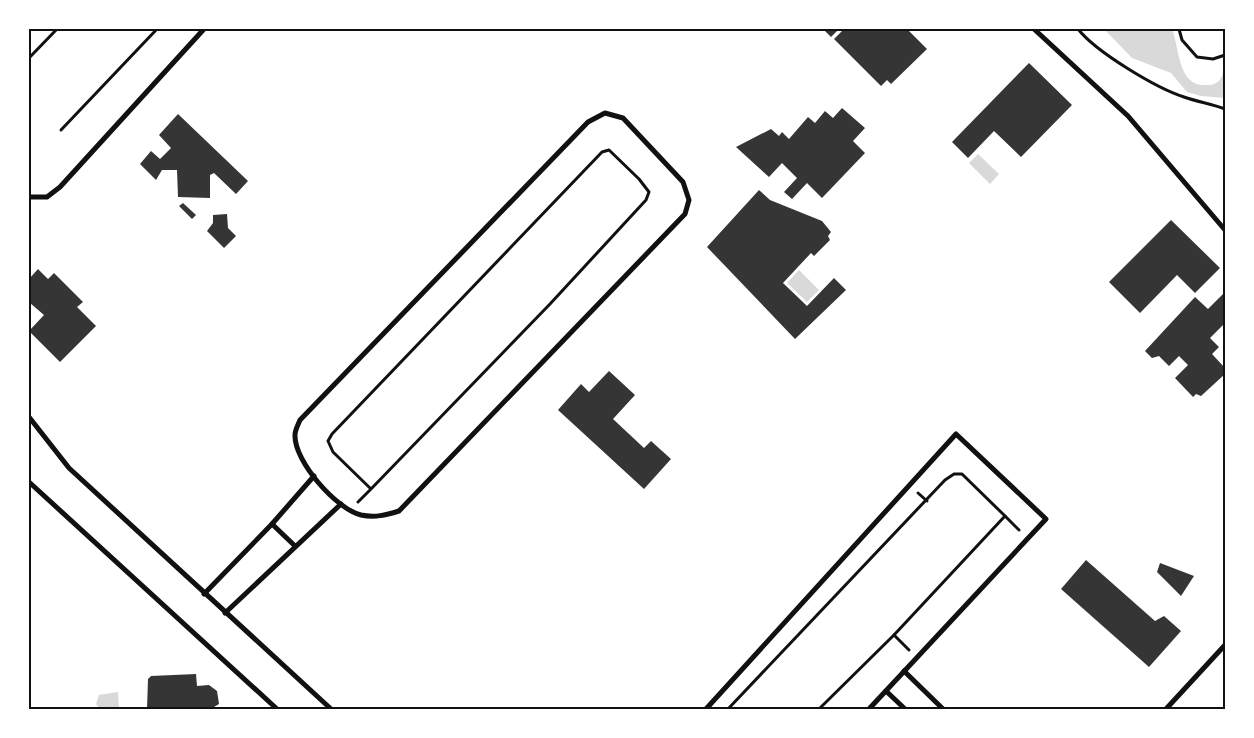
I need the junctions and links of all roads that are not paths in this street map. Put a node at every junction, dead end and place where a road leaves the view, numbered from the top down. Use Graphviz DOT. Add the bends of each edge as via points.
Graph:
graph roads {
  1 [pos="204,29"];
  2 [pos="1034,29"];
  3 [pos="29,197"];
  4 [pos="1225,230"];
  5 [pos="29,417"];
  6 [pos="314,476"];
  7 [pos="29,482"];
  8 [pos="341,504"];
  9 [pos="272,524"];
  10 [pos="295,546"];
  11 [pos="204,594"];
  12 [pos="225,613"];
  13 [pos="1225,645"];
  14 [pos="904,671"];
  15 [pos="886,691"];
  16 [pos="277,709"];
  17 [pos="331,709"];
  18 [pos="706,709"];
  19 [pos="869,709"];
  20 [pos="905,709"];
  21 [pos="943,709"];
  22 [pos="1166,709"];
  1 -- 3 [label="street" via="60,187 47,197"];
  2 -- 4 [label="street" via="1128,116"];
  5 -- 11 [label="street" via="69,468"];
  6 -- 8 [label="street"];
  6 -- 8 [label="street" via="301,460 297,447 295,434 300,420 588,122 605,113 623,118 683,182 689,200 685,214 399,511 376,516 359,514"];
  6 -- 9 [label="street"];
  7 -- 16 [label="street"];
  8 -- 10 [label="street"];
  9 -- 10 [label="street"];
  9 -- 11 [label="street"];
  10 -- 12 [label="street"];
  11 -- 12 [label="street"];
  12 -- 17 [label="street"];
  13 -- 22 [label="street"];
  14 -- 15 [label="street"];
  14 -- 18 [label="street" via="1046,519 956,434"];
  14 -- 21 [label="street"];
  15 -- 19 [label="street"];
  15 -- 20 [label="street"];
}
